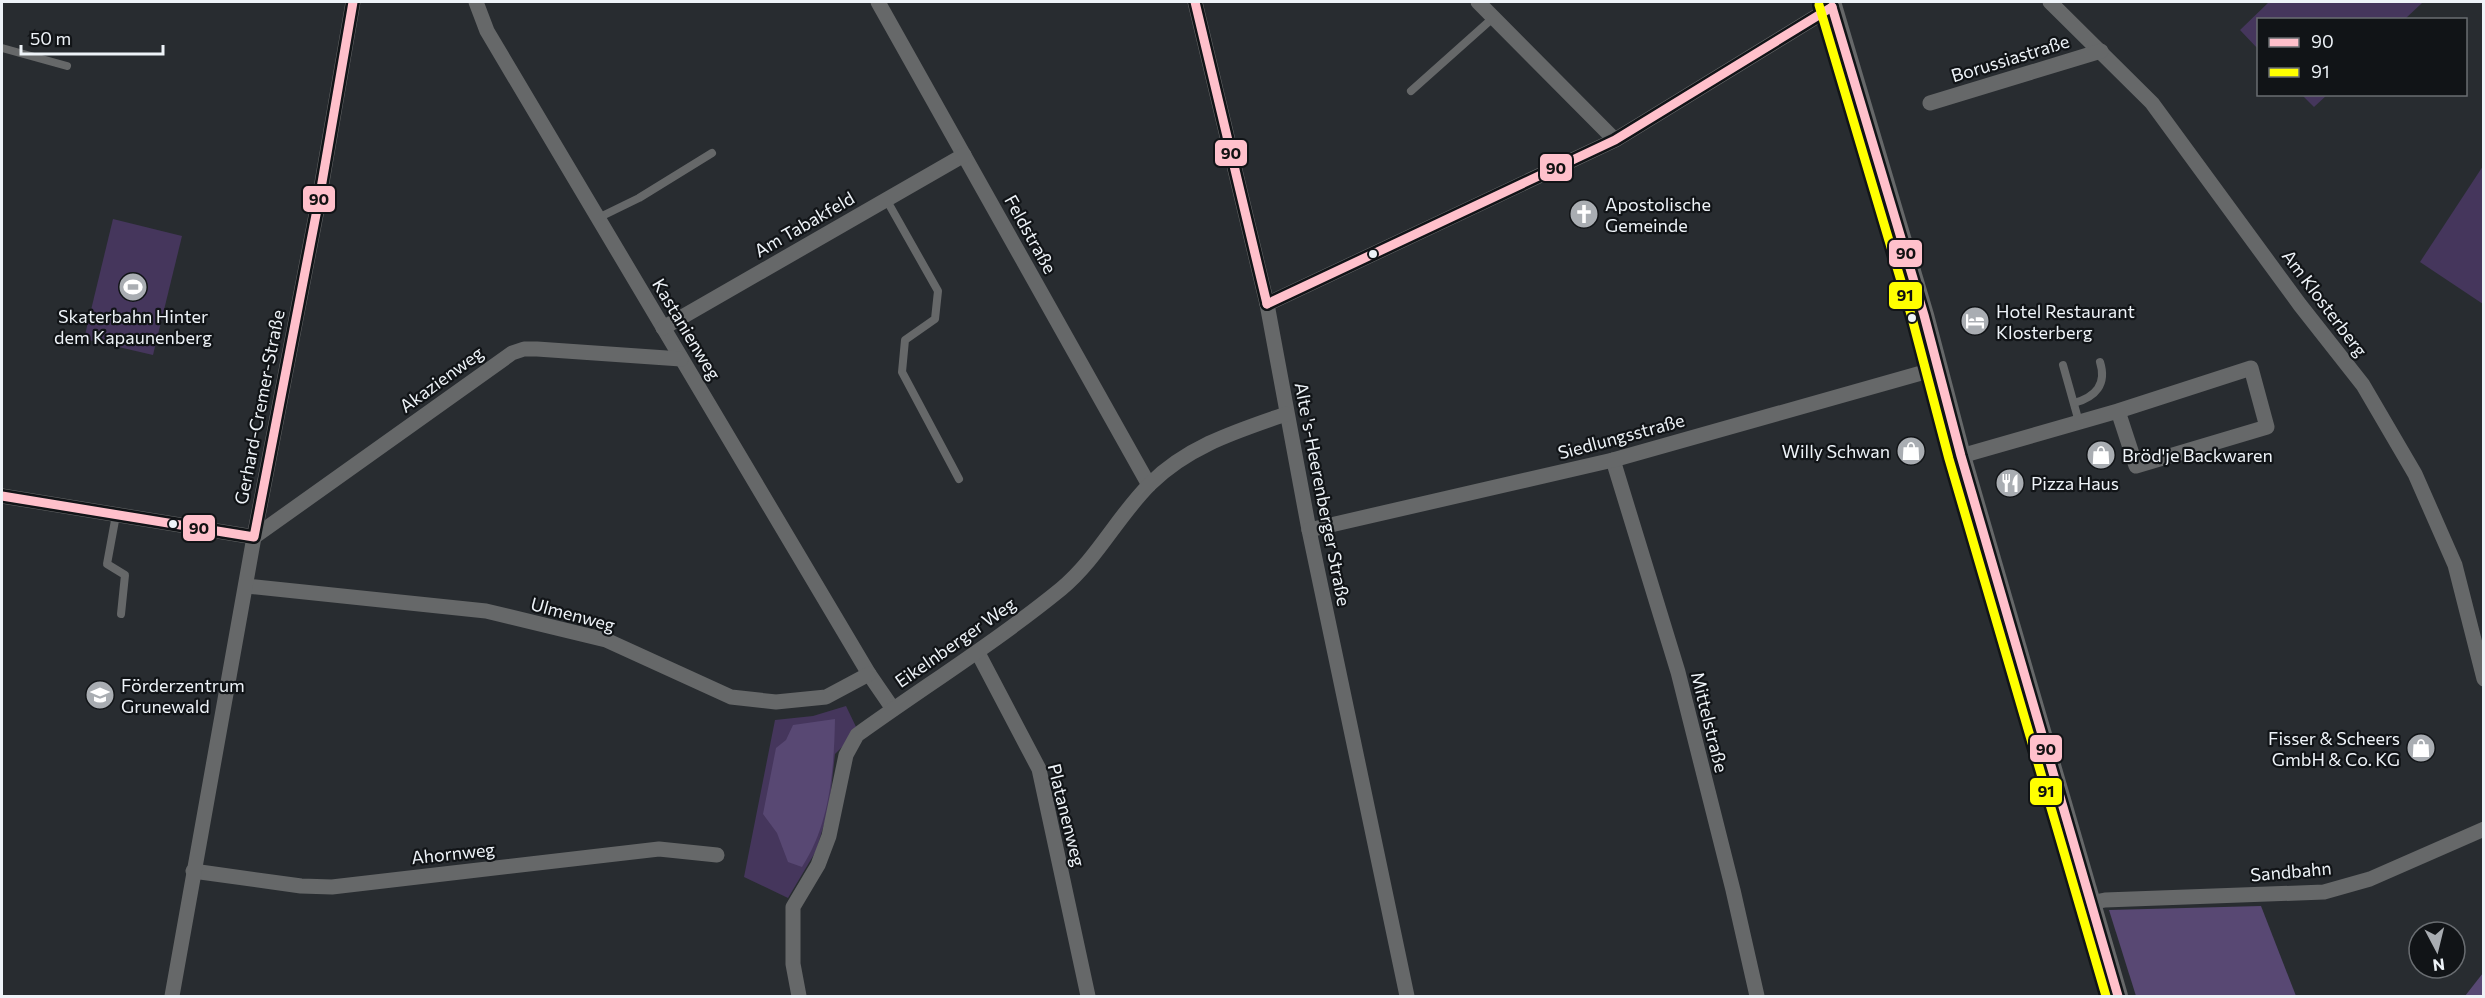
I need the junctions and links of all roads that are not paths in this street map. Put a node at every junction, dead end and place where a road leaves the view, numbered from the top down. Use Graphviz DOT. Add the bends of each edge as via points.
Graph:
graph roads {
  1 [pos="354,2"];
  2 [pos="476,2"];
  3 [pos="878,2"];
  4 [pos="1195,2"];
  5 [pos="1478,2"];
  6 [pos="2050,2"];
  7 [pos="1831,4"];
  8 [pos="1494,17"];
  9 [pos="2,48"];
  10 [pos="2101,51"];
  11 [pos="67,66"];
  12 [pos="1411,91"];
  13 [pos="1930,103"];
  14 [pos="1615,140"];
  15 [pos="712,153"];
  16 [pos="964,155"];
  17 [pos="886,199"];
  18 [pos="598,218"];
  19 [pos="1267,304"];
  20 [pos="663,328"];
  21 [pos="681,359"];
  22 [pos="2100,362"];
  23 [pos="2063,364"];
  24 [pos="1939,368"];
  25 [pos="2074,403"];
  26 [pos="2118,411"];
  27 [pos="1286,414"];
  28 [pos="2079,422"];
  29 [pos="1961,456"];
  30 [pos="1613,460"];
  31 [pos="958,480"];
  32 [pos="1149,485"];
  33 [pos="2,496"];
  34 [pos="116,515"];
  35 [pos="1309,530"];
  36 [pos="254,537"];
  37 [pos="246,586"];
  38 [pos="121,614"];
  39 [pos="978,653"];
  40 [pos="870,674"];
  41 [pos="2484,679"];
  42 [pos="893,709"];
  43 [pos="2484,829"];
  44 [pos="717,855"];
  45 [pos="194,871"];
  46 [pos="2090,903"];
  47 [pos="172,996"];
  48 [pos="799,996"];
  49 [pos="1088,996"];
  50 [pos="1407,996"];
  51 [pos="1756,996"];
  52 [pos="2118,996"];
  1 -- 36 [label="street, Gerhard-Cremer-Straße"];
  2 -- 18 [label="street, Kastanienweg" via="487,31"];
  3 -- 16 [label="street, Feldstraße"];
  4 -- 19 [label="street, Alte 's-Heerenberger Straße"];
  5 -- 8 [label="street"];
  6 -- 10 [label="street, Am Klosterberg"];
  7 -- 14 [label="street"];
  7 -- 24 [label="street"];
  8 -- 12 [label="lane"];
  8 -- 14 [label="street"];
  9 -- 11 [label="lane"];
  10 -- 13 [label="street, Borussiastraße"];
  10 -- 41 [label="street, Am Klosterberg" via="2152,103 2363,385 2415,474 2455,565"];
  14 -- 19 [label="street"];
  15 -- 18 [label="lane"];
  16 -- 17 [label="street, Am Tabakfeld"];
  16 -- 32 [label="street, Feldstraße"];
  17 -- 20 [label="street, Am Tabakfeld"];
  17 -- 31 [label="lane" via="938,291 935,319 905,340 902,372"];
  18 -- 20 [label="street, Kastanienweg"];
  19 -- 27 [label="street, Alte 's-Heerenberger Straße"];
  20 -- 21 [label="street, Kastanienweg"];
  21 -- 36 [label="street, Akazienweg" via="537,349 512,353"];
  21 -- 40 [label="street, Kastanienweg"];
  22 -- 25 [label="lane" via="2103,381 2099,390"];
  23 -- 25 [label="lane"];
  24 -- 29 [label="street"];
  24 -- 30 [label="street, Siedlungsstraße"];
  25 -- 28 [label="lane"];
  26 -- 26 [label="street" via="2251,368 2267,427 2136,466"];
  26 -- 28 [label="street"];
  27 -- 32 [label="street, Eikelnberger Weg" via="1216,439 1182,457"];
  27 -- 35 [label="street, Alte 's-Heerenberger Straße"];
  28 -- 29 [label="street"];
  29 -- 46 [label="street"];
  30 -- 35 [label="street, Siedlungsstraße"];
  30 -- 51 [label="street, Mittelstraße" via="1678,672"];
  32 -- 39 [label="street, Eikelnberger Weg" via="1070,581"];
  33 -- 34 [label="street"];
  34 -- 36 [label="street"];
  34 -- 38 [label="lane" via="108,564 125,575"];
  35 -- 50 [label="street, Alte 's-Heerenberger Straße"];
  36 -- 37 [label="street, Gerhard-Cremer-Straße"];
  37 -- 40 [label="street, Ulmenweg" via="486,611 606,640 731,697 776,702 826,697"];
  37 -- 45 [label="street, Gerhard-Cremer-Straße"];
  39 -- 42 [label="street, Eikelnberger Weg"];
  39 -- 49 [label="street, Platanenweg" via="1039,769"];
  40 -- 42 [label="street"];
  42 -- 48 [label="street, Eikelnberger Weg" via="857,735 846,755 829,836 818,865 793,907 793,964"];
  43 -- 46 [label="street, Sandbahn" via="2370,879 2324,892"];
  44 -- 45 [label="street, Ahornweg" via="659,849 332,886 301,886"];
  45 -- 47 [label="street, Gerhard-Cremer-Straße"];
  46 -- 52 [label="street"];
}
